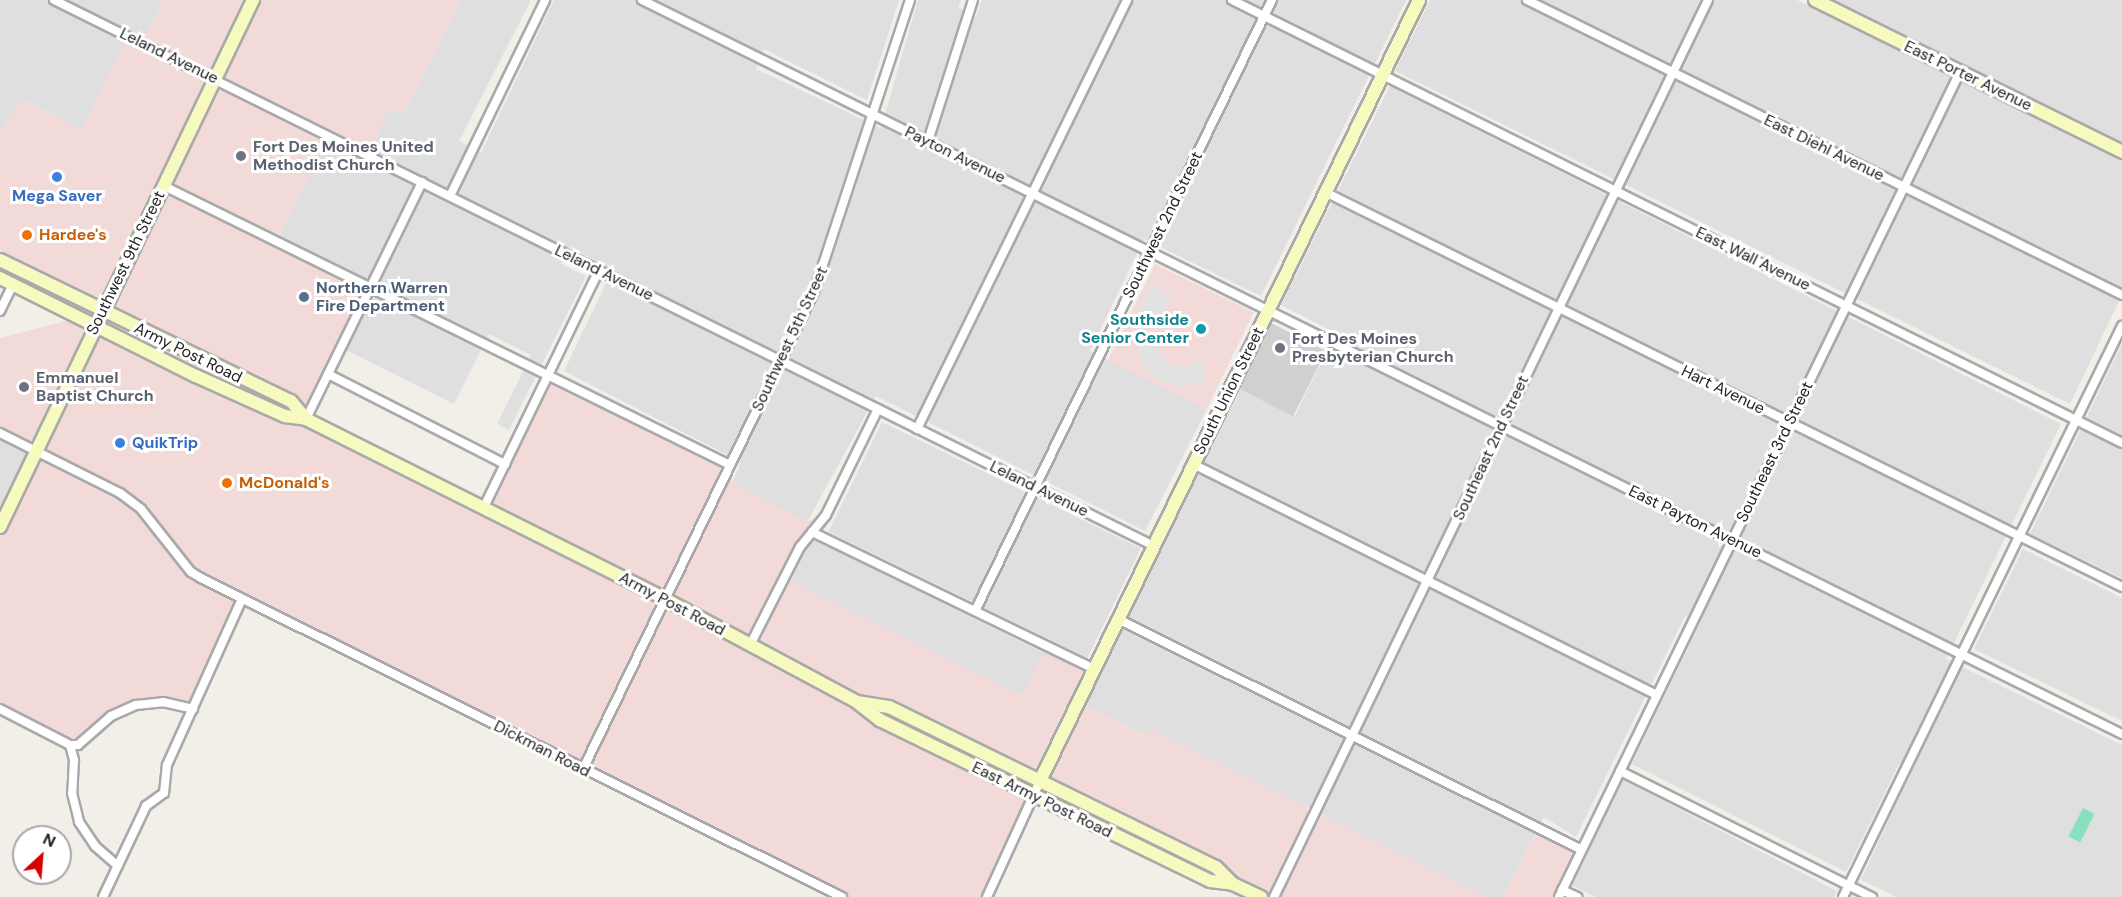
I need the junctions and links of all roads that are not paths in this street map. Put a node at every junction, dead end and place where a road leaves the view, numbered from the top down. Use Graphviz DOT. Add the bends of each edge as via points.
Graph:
graph roads {
  1 [pos="54,0"];
  2 [pos="253,0"];
  3 [pos="545,0"];
  4 [pos="642,0"];
  5 [pos="910,0"];
  6 [pos="973,0"];
  7 [pos="1127,0"];
  8 [pos="1232,0"];
  9 [pos="1272,0"];
  10 [pos="1419,0"];
  11 [pos="1527,0"];
  12 [pos="1708,0"];
  13 [pos="1815,0"];
  14 [pos="1264,16"];
  15 [pos="1960,72"];
  16 [pos="1673,73"];
  17 [pos="1383,74"];
  18 [pos="215,79"];
  19 [pos="873,114"];
  20 [pos="928,141"];
  21 [pos="2122,152"];
  22 [pos="422,182"];
  23 [pos="164,186"];
  24 [pos="1904,187"];
  25 [pos="1614,190"];
  26 [pos="1325,192"];
  27 [pos="1032,193"];
  28 [pos="450,196"];
  29 [pos="1150,252"];
  30 [pos="0,260"];
  31 [pos="599,270"];
  32 [pos="0,278"];
  33 [pos="12,284"];
  34 [pos="370,288"];
  35 [pos="2122,295"];
  36 [pos="1847,305"];
  37 [pos="1557,307"];
  38 [pos="1268,310"];
  39 [pos="0,311"];
  40 [pos="103,311"];
  41 [pos="96,326"];
  42 [pos="2122,326"];
  43 [pos="781,361"];
  44 [pos="328,374"];
  45 [pos="548,376"];
  46 [pos="878,409"];
  47 [pos="306,419"];
  48 [pos="2076,420"];
  49 [pos="1790,423"];
  50 [pos="1502,426"];
  51 [pos="917,429"];
  52 [pos="0,433"];
  53 [pos="2122,443"];
  54 [pos="36,451"];
  55 [pos="505,464"];
  56 [pos="1193,464"];
  57 [pos="730,465"];
  58 [pos="1035,488"];
  59 [pos="483,509"];
  60 [pos="0,527"];
  61 [pos="812,532"];
  62 [pos="2020,536"];
  63 [pos="1732,540"];
  64 [pos="1154,546"];
  65 [pos="1428,581"];
  66 [pos="2122,587"];
  67 [pos="242,599"];
  68 [pos="665,599"];
  69 [pos="975,611"];
  70 [pos="1118,619"];
  71 [pos="750,645"];
  72 [pos="1962,654"];
  73 [pos="1094,669"];
  74 [pos="1657,695"];
  75 [pos="857,702"];
  76 [pos="0,709"];
  77 [pos="193,709"];
  78 [pos="2122,734"];
  79 [pos="1353,736"];
  80 [pos="70,745"];
  81 [pos="583,769"];
  82 [pos="1620,771"];
  83 [pos="1040,781"];
  84 [pos="1034,796"];
  85 [pos="1582,850"];
  86 [pos="118,866"];
  87 [pos="1233,884"];
  88 [pos="1849,885"];
  89 [pos="1561,893"];
  90 [pos="103,897"];
  91 [pos="842,897"];
  92 [pos="987,897"];
  93 [pos="1261,897"];
  94 [pos="1274,897"];
  95 [pos="1577,897"];
  96 [pos="1843,897"];
  97 [pos="1872,897"];
  1 -- 18 [label="street, Leland Avenue"];
  2 -- 18 [label="main road, Southwest 9th Street"];
  3 -- 28 [label="street"];
  4 -- 19 [label="street, Payton Avenue"];
  5 -- 19 [label="street, Southwest 5th Street"];
  6 -- 20 [label="street"];
  7 -- 27 [label="street"];
  8 -- 14 [label="street, East Wall Avenue"];
  9 -- 14 [label="street, Southwest 2nd Street"];
  10 -- 17 [label="main road, South Union Street"];
  11 -- 16 [label="street, East Diehl Avenue"];
  12 -- 16 [label="street, Southeast 2nd Street"];
  13 -- 15 [label="main road, East Porter Avenue"];
  14 -- 17 [label="street, East Wall Avenue"];
  14 -- 29 [label="street, Southwest 2nd Street"];
  15 -- 21 [label="main road, East Porter Avenue"];
  15 -- 24 [label="street, Southeast 3rd Street"];
  16 -- 24 [label="street, East Diehl Avenue"];
  16 -- 25 [label="street, Southeast 2nd Street"];
  17 -- 25 [label="street, East Wall Avenue"];
  17 -- 26 [label="main road, South Union Street"];
  18 -- 22 [label="street, Leland Avenue"];
  18 -- 23 [label="main road, Southwest 9th Street"];
  19 -- 20 [label="street, Payton Avenue"];
  19 -- 43 [label="street, Southwest 5th Street" via="824,269"];
  20 -- 27 [label="street, Payton Avenue"];
  22 -- 28 [label="street, Leland Avenue"];
  22 -- 34 [label="street"];
  23 -- 34 [label="street"];
  23 -- 40 [label="main road, Southwest 9th Street"];
  24 -- 35 [label="street, East Diehl Avenue"];
  24 -- 36 [label="street, Southeast 3rd Street"];
  25 -- 36 [label="street, East Wall Avenue"];
  25 -- 37 [label="street, Southeast 2nd Street"];
  26 -- 37 [label="street, Hart Avenue"];
  26 -- 38 [label="main road, South Union Street"];
  27 -- 29 [label="street, Payton Avenue"];
  27 -- 51 [label="street"];
  28 -- 31 [label="street, Leland Avenue"];
  29 -- 38 [label="street, Payton Avenue"];
  29 -- 58 [label="street, Southwest 2nd Street"];
  30 -- 40 [label="main road, Army Post Road"];
  31 -- 43 [label="street, Leland Avenue"];
  31 -- 45 [label="street"];
  32 -- 33 [label="main road, Army Post Road"];
  33 -- 39 [label="street"];
  33 -- 41 [label="main road, Army Post Road"];
  34 -- 44 [label="street"];
  34 -- 45 [label="street"];
  36 -- 48 [label="street, East Wall Avenue"];
  36 -- 49 [label="street, Southeast 3rd Street"];
  37 -- 49 [label="street, Hart Avenue"];
  37 -- 50 [label="street, Southeast 2nd Street"];
  38 -- 50 [label="street, East Payton Avenue"];
  38 -- 56 [label="main road, South Union Street"];
  40 -- 41 [label="main road, Southwest 9th Street"];
  40 -- 47 [label="main road, Army Post Road" via="291,401"];
  41 -- 47 [label="main road, Army Post Road" via="285,416"];
  41 -- 54 [label="main road, Southwest 9th Street"];
  42 -- 48 [label="street"];
  43 -- 46 [label="street, Leland Avenue"];
  43 -- 57 [label="street, Southwest 5th Street"];
  44 -- 47 [label="street"];
  44 -- 55 [label="street"];
  45 -- 55 [label="street"];
  45 -- 57 [label="street"];
  46 -- 51 [label="street, Leland Avenue"];
  46 -- 61 [label="street" via="826,515"];
  47 -- 59 [label="main road, Army Post Road"];
  48 -- 53 [label="street, East Wall Avenue"];
  48 -- 62 [label="street"];
  49 -- 62 [label="street, Hart Avenue"];
  49 -- 63 [label="street, Southeast 3rd Street"];
  50 -- 63 [label="street, East Payton Avenue"];
  50 -- 65 [label="street, Southeast 2nd Street"];
  51 -- 58 [label="street, Leland Avenue"];
  52 -- 54 [label="street, Dickman Road"];
  54 -- 60 [label="main road, Southwest 9th Street"];
  54 -- 67 [label="street, Dickman Road" via="120,493 141,509 191,572"];
  55 -- 59 [label="street"];
  56 -- 64 [label="main road, South Union Street"];
  56 -- 65 [label="street"];
  57 -- 68 [label="street, Southwest 5th Street"];
  58 -- 64 [label="street, Leland Avenue"];
  58 -- 69 [label="street, Southwest 2nd Street"];
  59 -- 68 [label="main road, Army Post Road"];
  61 -- 69 [label="street"];
  61 -- 71 [label="street" via="800,547"];
  62 -- 66 [label="street, Hart Avenue"];
  62 -- 72 [label="street"];
  63 -- 72 [label="street, East Payton Avenue"];
  63 -- 74 [label="street, Southeast 3rd Street"];
  64 -- 70 [label="main road, South Union Street"];
  65 -- 74 [label="street"];
  65 -- 79 [label="street, Southeast 2nd Street"];
  67 -- 77 [label="street"];
  67 -- 81 [label="street, Dickman Road"];
  68 -- 71 [label="main road, Army Post Road"];
  68 -- 81 [label="street, Southwest 5th Street"];
  69 -- 73 [label="street"];
  70 -- 73 [label="main road, South Union Street"];
  70 -- 79 [label="street"];
  71 -- 75 [label="main road, Army Post Road"];
  72 -- 78 [label="street, East Payton Avenue"];
  72 -- 88 [label="street"];
  73 -- 83 [label="main road, South Union Street"];
  74 -- 82 [label="street, Southeast 3rd Street"];
  75 -- 83 [label="main road, Army Post Road" via="889,707"];
  75 -- 84 [label="main road, East Army Post Road" via="880,720"];
  76 -- 80 [label="street"];
  77 -- 80 [label="street" via="163,702 136,705 111,716 84,743"];
  77 -- 86 [label="street" via="166,765 164,794 147,806"];
  79 -- 85 [label="street"];
  79 -- 94 [label="street, Southeast 2nd Street"];
  80 -- 86 [label="street" via="74,760 72,793 80,822 95,846"];
  81 -- 91 [label="street, Dickman Road"];
  82 -- 85 [label="street, Southeast 3rd Street"];
  82 -- 88 [label="street"];
  83 -- 84 [label="street"];
  83 -- 87 [label="main road, East Army Post Road" via="1216,867"];
  84 -- 87 [label="main road, East Army Post Road" via="1210,881"];
  84 -- 92 [label="street"];
  85 -- 89 [label="street, Southeast 3rd Street"];
  86 -- 90 [label="street"];
  87 -- 93 [label="main road, East Army Post Road"];
  88 -- 96 [label="street"];
  88 -- 97 [label="street"];
  89 -- 95 [label="street"];
}
